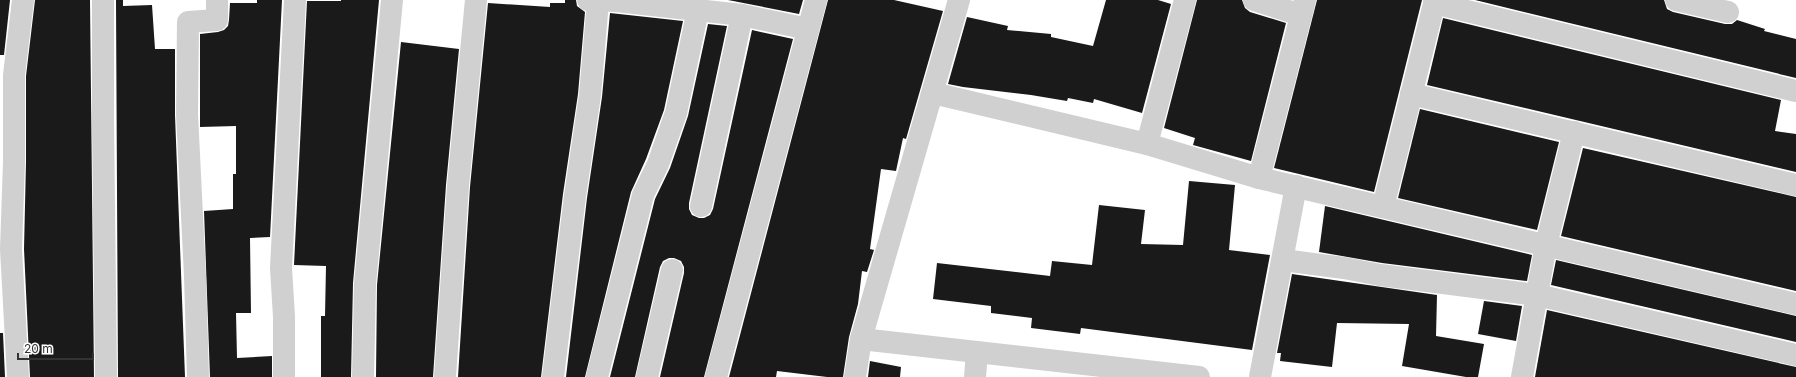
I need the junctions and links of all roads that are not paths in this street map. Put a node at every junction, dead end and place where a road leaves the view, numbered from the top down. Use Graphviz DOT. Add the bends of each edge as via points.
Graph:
graph roads {
  1 [pos="23,0"];
  2 [pos="103,0"];
  3 [pos="216,0"];
  4 [pos="295,0"];
  5 [pos="392,0"];
  6 [pos="476,0"];
  7 [pos="605,0"];
  8 [pos="816,0"];
  9 [pos="959,0"];
  10 [pos="1185,0"];
  11 [pos="1254,0"];
  12 [pos="1676,0"];
  13 [pos="1434,2"];
  14 [pos="713,7"];
  15 [pos="1303,7"];
  16 [pos="1728,12"];
  17 [pos="742,15"];
  18 [pos="808,29"];
  19 [pos="1796,91"];
  20 [pos="933,93"];
  21 [pos="1411,94"];
  22 [pos="1574,132"];
  23 [pos="1148,144"];
  24 [pos="1259,178"];
  25 [pos="1796,185"];
  26 [pos="1296,186"];
  27 [pos="701,206"];
  28 [pos="1383,207"];
  29 [pos="1546,245"];
  30 [pos="1283,260"];
  31 [pos="672,270"];
  32 [pos="1537,295"];
  33 [pos="1796,304"];
  34 [pos="860,339"];
  35 [pos="978,352"];
  36 [pos="1796,355"];
  37 [pos="18,377"];
  38 [pos="106,377"];
  39 [pos="198,377"];
  40 [pos="284,377"];
  41 [pos="363,377"];
  42 [pos="445,377"];
  43 [pos="553,377"];
  44 [pos="598,377"];
  45 [pos="647,377"];
  46 [pos="716,377"];
  47 [pos="855,377"];
  48 [pos="975,377"];
  49 [pos="1194,377"];
  50 [pos="1260,377"];
  51 [pos="1522,377"];
  1 -- 37 [label="street" via="14,75 11,249"];
  2 -- 38 [label="street"];
  3 -- 39 [label="street" via="217,20 188,22 187,114"];
  4 -- 40 [label="street" via="281,268"];
  5 -- 41 [label="street" via="365,284"];
  6 -- 42 [label="street" via="458,186"];
  7 -- 14 [label="street"];
  7 -- 43 [label="street" via="575,196"];
  8 -- 18 [label="street"];
  9 -- 20 [label="street"];
  10 -- 23 [label="street"];
  11 -- 15 [label="street"];
  12 -- 16 [label="street"];
  13 -- 19 [label="street"];
  13 -- 21 [label="street"];
  14 -- 17 [label="street"];
  14 -- 44 [label="street" via="658,164 643,195"];
  15 -- 24 [label="street"];
  17 -- 18 [label="street"];
  17 -- 27 [label="street"];
  18 -- 46 [label="street"];
  20 -- 23 [label="street"];
  20 -- 34 [label="street"];
  21 -- 22 [label="street"];
  21 -- 28 [label="street"];
  22 -- 25 [label="street"];
  22 -- 29 [label="street"];
  23 -- 24 [label="street"];
  24 -- 26 [label="street"];
  26 -- 28 [label="street"];
  26 -- 30 [label="street"];
  28 -- 29 [label="street"];
  29 -- 32 [label="street"];
  29 -- 33 [label="street"];
  30 -- 32 [label="street"];
  30 -- 50 [label="street"];
  31 -- 45 [label="street"];
  32 -- 36 [label="street"];
  32 -- 51 [label="street"];
  34 -- 35 [label="street"];
  34 -- 47 [label="street"];
  35 -- 48 [label="street"];
  35 -- 49 [label="street"];
}
